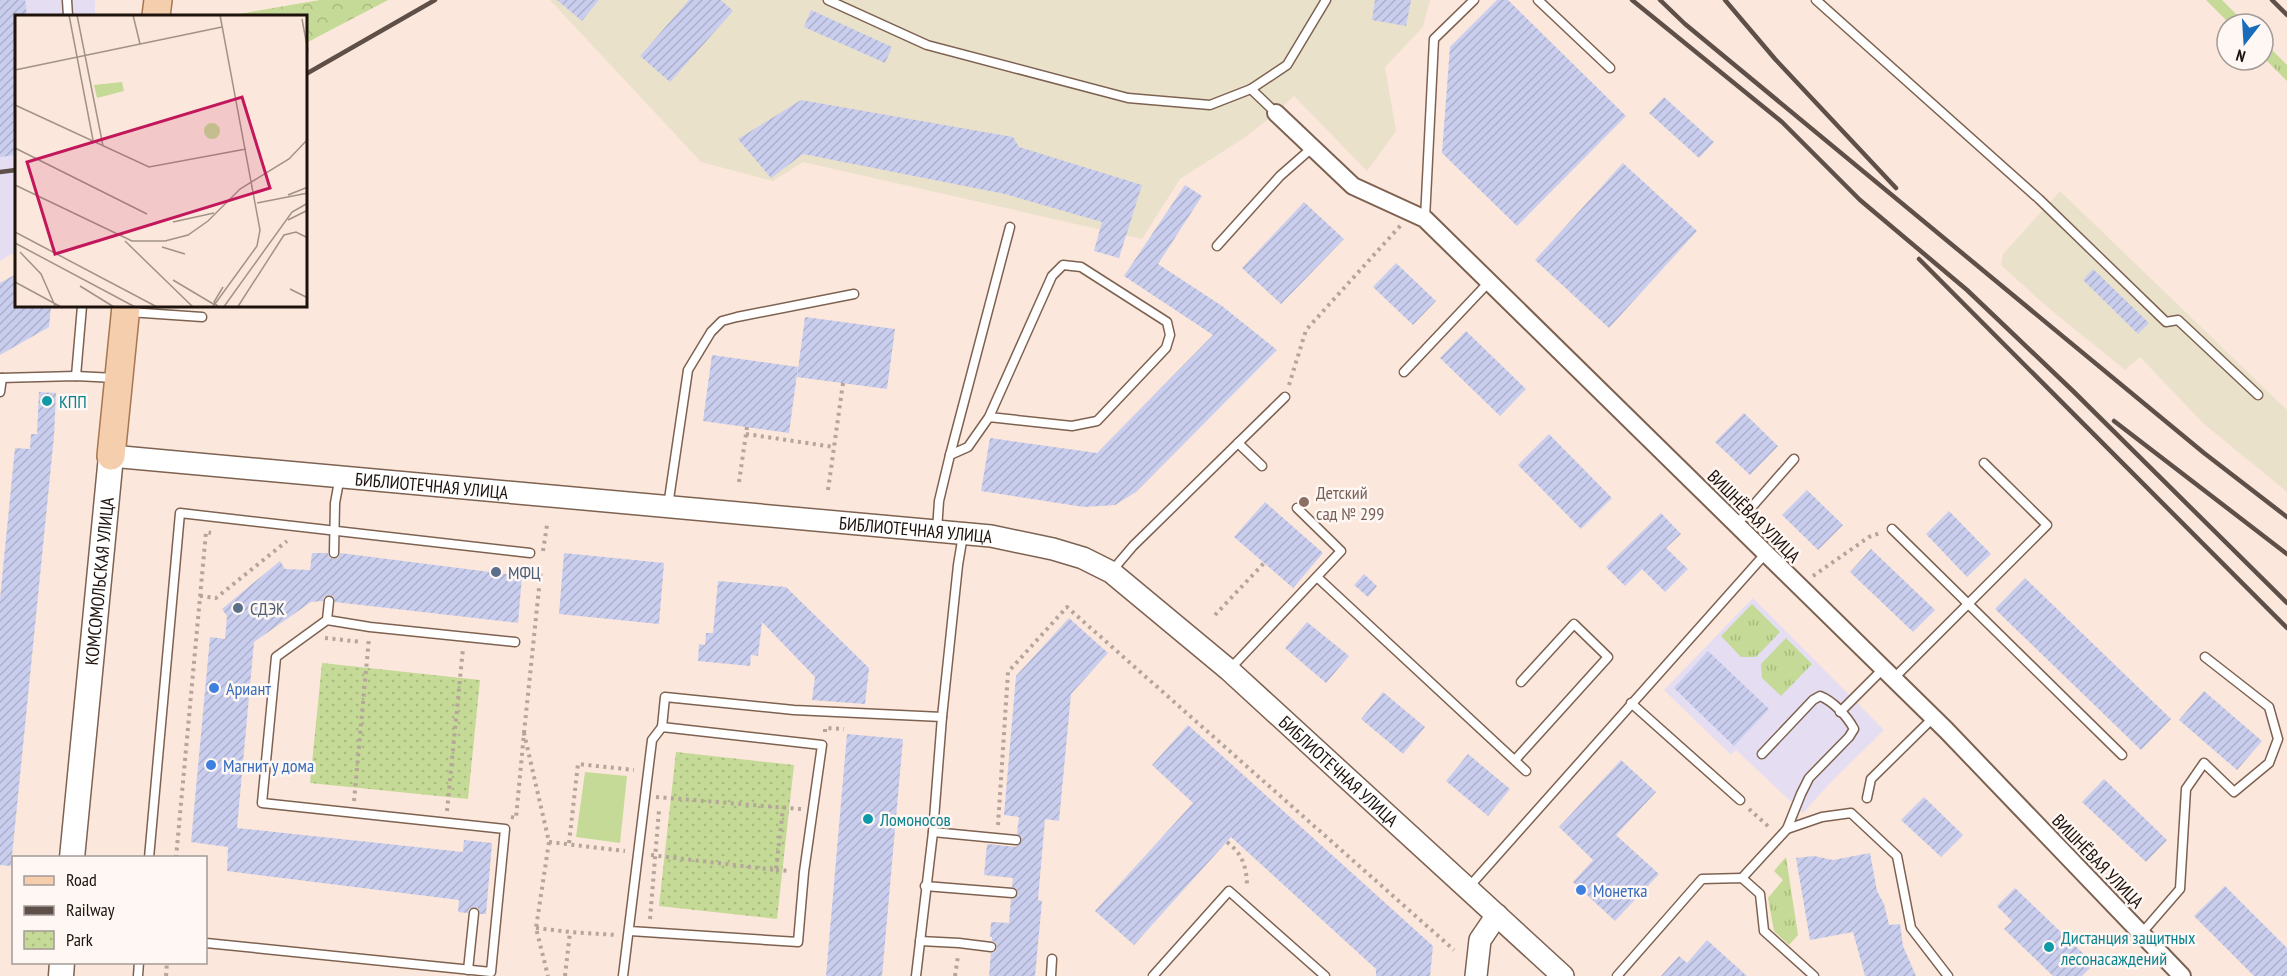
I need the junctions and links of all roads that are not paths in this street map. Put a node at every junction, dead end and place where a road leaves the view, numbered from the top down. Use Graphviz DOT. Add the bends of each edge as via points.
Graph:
graph roads {
  1 [pos="67,0"];
  2 [pos="158,0"];
  3 [pos="828,0"];
  4 [pos="1326,0"];
  5 [pos="1474,0"];
  6 [pos="1538,0"];
  7 [pos="1816,0"];
  8 [pos="68,15"];
  9 [pos="156,15"];
  10 [pos="1610,69"];
  11 [pos="1251,89"];
  12 [pos="1276,113"];
  13 [pos="1313,147"];
  14 [pos="1418,216"];
  15 [pos="1010,227"];
  16 [pos="1217,246"];
  17 [pos="1489,282"];
  18 [pos="854,294"];
  19 [pos="82,308"];
  20 [pos="126,309"];
  21 [pos="202,317"];
  22 [pos="1404,372"];
  23 [pos="76,376"];
  24 [pos="1,378"];
  25 [pos="118,378"];
  26 [pos="0,392"];
  27 [pos="2258,395"];
  28 [pos="1285,397"];
  29 [pos="989,417"];
  30 [pos="1238,443"];
  31 [pos="950,455"];
  32 [pos="111,456"];
  33 [pos="1794,459"];
  34 [pos="1984,463"];
  35 [pos="1262,466"];
  36 [pos="340,476"];
  37 [pos="668,506"];
  38 [pos="1297,508"];
  39 [pos="1736,525"];
  40 [pos="1892,529"];
  41 [pos="937,531"];
  42 [pos="336,532"];
  43 [pos="963,534"];
  44 [pos="334,553"];
  45 [pos="530,553"];
  46 [pos="1766,554"];
  47 [pos="1111,572"];
  48 [pos="1317,577"];
  49 [pos="330,601"];
  50 [pos="1969,604"];
  51 [pos="327,620"];
  52 [pos="515,642"];
  53 [pos="2205,657"];
  54 [pos="1229,670"];
  55 [pos="1888,674"];
  56 [pos="1521,682"];
  57 [pos="1631,703"];
  58 [pos="1840,712"];
  59 [pos="942,717"];
  60 [pos="1933,718"];
  61 [pos="662,727"];
  62 [pos="1761,754"];
  63 [pos="2122,756"];
  64 [pos="1515,760"];
  65 [pos="1527,771"];
  66 [pos="1867,798"];
  67 [pos="1740,800"];
  68 [pos="1787,829"];
  69 [pos="933,832"];
  70 [pos="1016,840"];
  71 [pos="72,856"];
  72 [pos="149,856"];
  73 [pos="1742,878"];
  74 [pos="925,886"];
  75 [pos="1468,889"];
  76 [pos="1012,893"];
  77 [pos="474,913"];
  78 [pos="1497,915"];
  79 [pos="2141,934"];
  80 [pos="629,936"];
  81 [pos="920,941"];
  82 [pos="207,943"];
  83 [pos="991,947"];
  84 [pos="1052,959"];
  85 [pos="468,970"];
  86 [pos="623,976"];
  87 [pos="916,976"];
  88 [pos="1051,976"];
  89 [pos="1153,976"];
  90 [pos="1325,976"];
  91 [pos="1476,976"];
  92 [pos="1563,976"];
  93 [pos="1617,976"];
  94 [pos="1814,976"];
  95 [pos="1948,976"];
  96 [pos="2182,976"];
  1 -- 8 [label="lane"];
  2 -- 9 [label="main road"];
  3 -- 11 [label="lane" via="927,45 1128,98 1210,105"];
  4 -- 11 [label="lane" via="1287,65"];
  5 -- 14 [label="lane" via="1434,39"];
  6 -- 10 [label="lane"];
  7 -- 27 [label="lane" via="2039,199 2166,322 2178,320"];
  11 -- 12 [label="lane"];
  12 -- 13 [label="street, ВИШНЁВАЯ УЛИЦА"];
  13 -- 14 [label="street, ВИШНЁВАЯ УЛИЦА" via="1353,186"];
  13 -- 16 [label="lane" via="1280,176"];
  14 -- 17 [label="street, ВИШНЁВАЯ УЛИЦА"];
  15 -- 31 [label="lane"];
  17 -- 22 [label="lane"];
  17 -- 39 [label="street, ВИШНЁВАЯ УЛИЦА"];
  18 -- 37 [label="lane" via="737,317 722,321 711,332 688,370"];
  19 -- 23 [label="lane"];
  20 -- 21 [label="lane"];
  20 -- 25 [label="main road, КОМСОМОЛЬСКАЯ УЛИЦА"];
  23 -- 24 [label="lane"];
  23 -- 25 [label="lane"];
  24 -- 26 [label="lane"];
  25 -- 32 [label="main road, КОМСОМОЛЬСКАЯ УЛИЦА"];
  28 -- 30 [label="lane"];
  29 -- 29 [label="lane" via="1053,276 1063,265 1081,267 1167,322 1170,335 1166,348 1097,421 1072,426"];
  29 -- 31 [label="lane" via="968,447"];
  30 -- 35 [label="lane"];
  30 -- 47 [label="lane"];
  31 -- 41 [label="lane" via="939,501"];
  32 -- 36 [label="street, БИБЛИОТЕЧНАЯ УЛИЦА"];
  32 -- 71 [label="main road, КОМСОМОЛЬСКАЯ УЛИЦА"];
  33 -- 39 [label="lane"];
  34 -- 50 [label="lane" via="2047,525"];
  36 -- 37 [label="street, БИБЛИОТЕЧНАЯ УЛИЦА"];
  36 -- 42 [label="lane" via="335,503"];
  37 -- 41 [label="street, БИБЛИОТЕЧНАЯ УЛИЦА"];
  38 -- 48 [label="lane" via="1341,551"];
  39 -- 46 [label="street, ВИШНЁВАЯ УЛИЦА"];
  40 -- 50 [label="lane"];
  41 -- 43 [label="street, БИБЛИОТЕЧНАЯ УЛИЦА"];
  42 -- 44 [label="lane"];
  42 -- 45 [label="lane"];
  42 -- 72 [label="lane" via="180,513"];
  43 -- 47 [label="street, БИБЛИОТЕЧНАЯ УЛИЦА" via="1053,549"];
  43 -- 59 [label="lane"];
  46 -- 55 [label="street, ВИШНЁВАЯ УЛИЦА"];
  46 -- 57 [label="lane"];
  47 -- 54 [label="street, БИБЛИОТЕЧНАЯ УЛИЦА"];
  48 -- 54 [label="lane"];
  48 -- 64 [label="lane"];
  49 -- 51 [label="lane"];
  50 -- 55 [label="lane"];
  50 -- 63 [label="lane"];
  51 -- 52 [label="lane"];
  51 -- 85 [label="lane" via="276,657 262,803 505,829 491,972"];
  53 -- 79 [label="lane" via="2269,707 2278,739 2269,764 2234,792 2204,763 2186,789 2180,889"];
  54 -- 75 [label="street, БИБЛИОТЕЧНАЯ УЛИЦА"];
  55 -- 58 [label="lane"];
  55 -- 60 [label="street, ВИШНЁВАЯ УЛИЦА"];
  56 -- 64 [label="lane" via="1574,624 1608,657"];
  57 -- 67 [label="lane"];
  57 -- 75 [label="lane"];
  58 -- 62 [label="lane" via="1820,696"];
  58 -- 68 [label="lane" via="1854,729 1809,778"];
  59 -- 61 [label="lane" via="794,710 665,697"];
  59 -- 69 [label="lane"];
  60 -- 66 [label="lane" via="1871,779"];
  60 -- 79 [label="street, ВИШНЁВАЯ УЛИЦА"];
  61 -- 80 [label="lane" via="652,740"];
  61 -- 80 [label="lane" via="822,746 798,942"];
  64 -- 65 [label="lane"];
  68 -- 73 [label="lane"];
  68 -- 95 [label="lane" via="1851,813 1897,856 1911,928"];
  69 -- 70 [label="lane"];
  69 -- 74 [label="lane"];
  73 -- 93 [label="lane" via="1702,879"];
  73 -- 94 [label="lane" via="1760,894 1764,932"];
  74 -- 76 [label="lane"];
  74 -- 81 [label="lane"];
  75 -- 78 [label="street, БИБЛИОТЕЧНАЯ УЛИЦА"];
  77 -- 85 [label="lane"];
  78 -- 91 [label="street" via="1480,940"];
  78 -- 92 [label="street, БИБЛИОТЕЧНАЯ УЛИЦА"];
  79 -- 96 [label="street, ВИШНЁВАЯ УЛИЦА"];
  80 -- 86 [label="lane"];
  81 -- 83 [label="lane"];
  81 -- 87 [label="lane"];
  82 -- 85 [label="lane"];
  84 -- 88 [label="lane"];
  89 -- 90 [label="lane" via="1229,891"];
}
